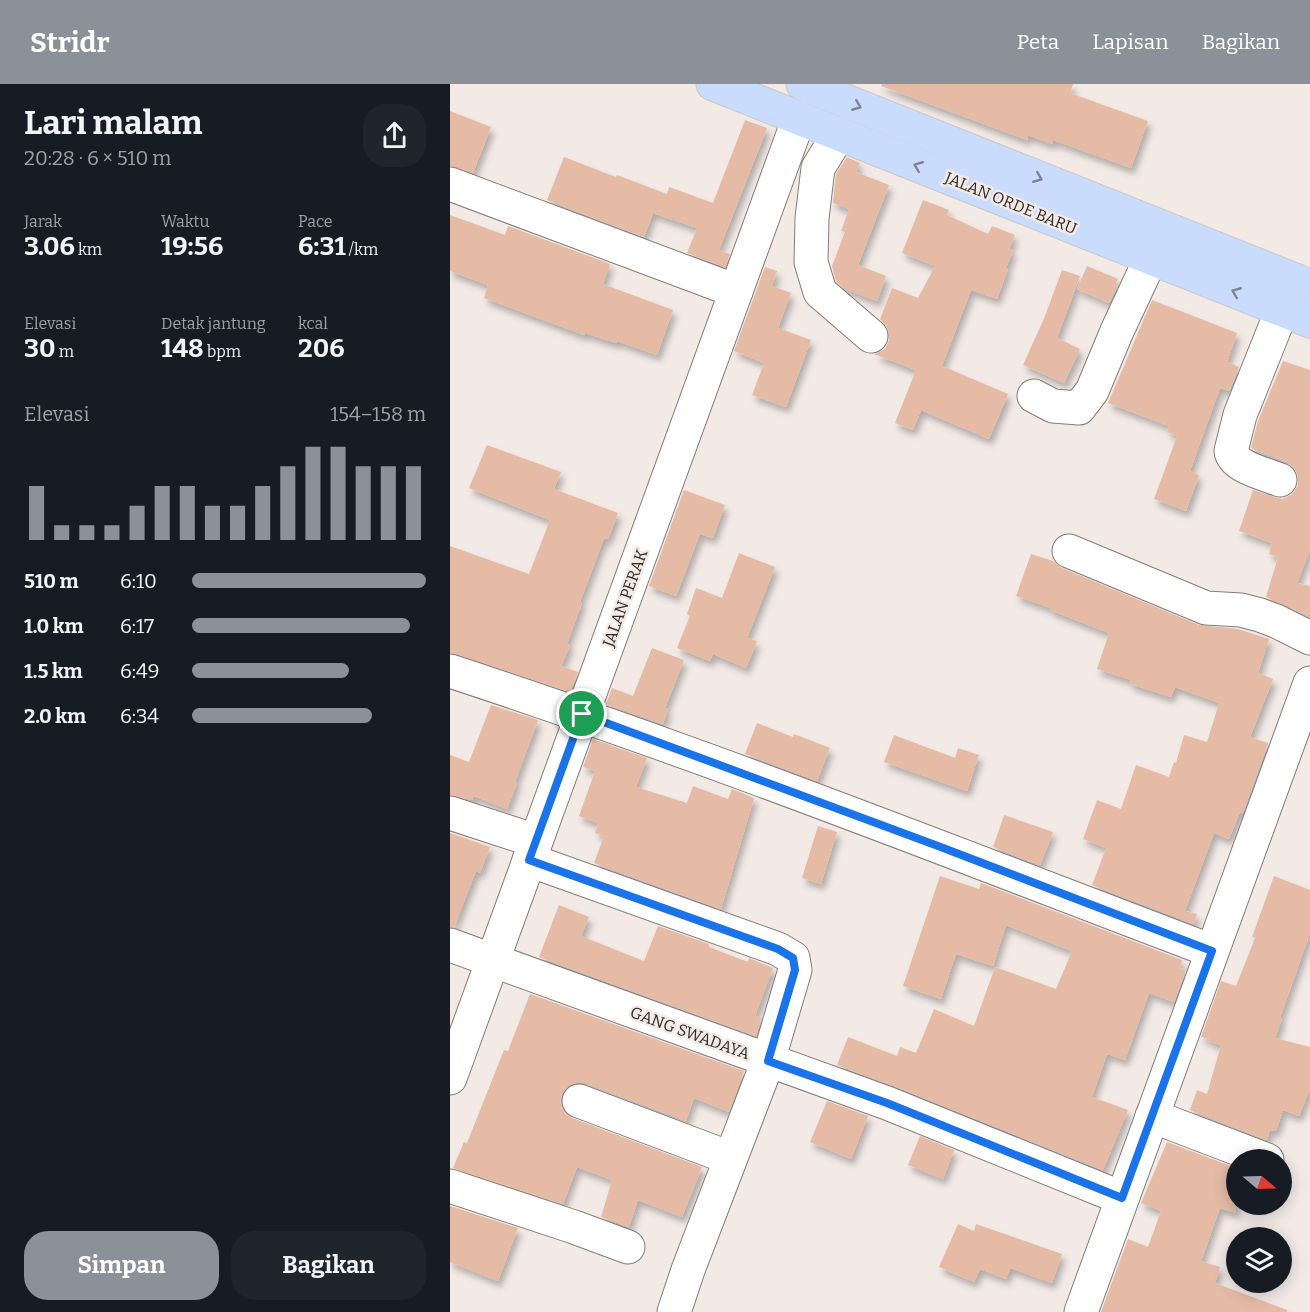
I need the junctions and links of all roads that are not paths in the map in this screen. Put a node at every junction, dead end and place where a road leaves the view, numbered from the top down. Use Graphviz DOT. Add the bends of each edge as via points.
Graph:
graph roads {
  1 [pos="713,84"];
  2 [pos="803,84"];
  3 [pos="799,118"];
  4 [pos="839,134"];
  5 [pos="450,184"];
  6 [pos="1096,200"];
  7 [pos="1083,231"];
  8 [pos="1151,258"];
  9 [pos="1310,286"];
  10 [pos="736,291"];
  11 [pos="1296,316"];
  12 [pos="871,336"];
  13 [pos="1034,396"];
  14 [pos="1280,480"];
  15 [pos="1069,551"];
  16 [pos="1310,638"];
  17 [pos="450,672"];
  18 [pos="1310,683"];
  19 [pos="582,714"];
  20 [pos="450,813"];
  21 [pos="533,850"];
  22 [pos="450,945"];
  23 [pos="1212,951"];
  24 [pos="492,961"];
  25 [pos="768,1061"];
  26 [pos="450,1078"];
  27 [pos="579,1101"];
  28 [pos="1152,1116"];
  29 [pos="1238,1149"];
  30 [pos="730,1158"];
  31 [pos="450,1186"];
  32 [pos="1122,1198"];
  33 [pos="628,1247"];
  34 [pos="674,1312"];
  35 [pos="1080,1312"];
  1 -- 3 [label="main road, JALAN ORDE BARU"];
  2 -- 6 [label="main road, JALAN ORDE BARU, one-way"];
  3 -- 4 [label="main road, JALAN ORDE BARU"];
  3 -- 10 [label="street, JALAN PERAK"];
  7 -- 4 [label="main road, JALAN ORDE BARU, one-way"];
  4 -- 12 [label="street" via="818,168 811,262 820,292"];
  5 -- 10 [label="street"];
  6 -- 7 [label="main road"];
  6 -- 9 [label="main road, JALAN ORDE BARU"];
  7 -- 8 [label="main road, JALAN ORDE BARU"];
  11 -- 8 [label="main road, JALAN ORDE BARU, one-way"];
  8 -- 13 [label="street" via="1092,391 1079,408 1053,406"];
  10 -- 19 [label="street, JALAN PERAK"];
  11 -- 14 [label="street" via="1240,415 1231,452 1237,463"];
  15 -- 16 [label="street" via="1206,608 1260,615"];
  17 -- 19 [label="street"];
  18 -- 23 [label="street"];
  19 -- 21 [label="street, JALAN PERAK"];
  19 -- 23 [label="street"];
  20 -- 21 [label="street"];
  21 -- 24 [label="street, JALAN PERAK"];
  21 -- 25 [label="street" via="793,958 795,970"];
  22 -- 24 [label="street, GANG SWADAYA"];
  23 -- 28 [label="street"];
  24 -- 25 [label="street, GANG SWADAYA"];
  24 -- 26 [label="street, JALAN PERAK"];
  25 -- 30 [label="street"];
  25 -- 32 [label="street, GANG SWADAYA" via="887,1103"];
  27 -- 30 [label="street"];
  28 -- 29 [label="street"];
  28 -- 32 [label="street"];
  30 -- 34 [label="street"];
  31 -- 33 [label="street"];
  32 -- 35 [label="street"];
}
